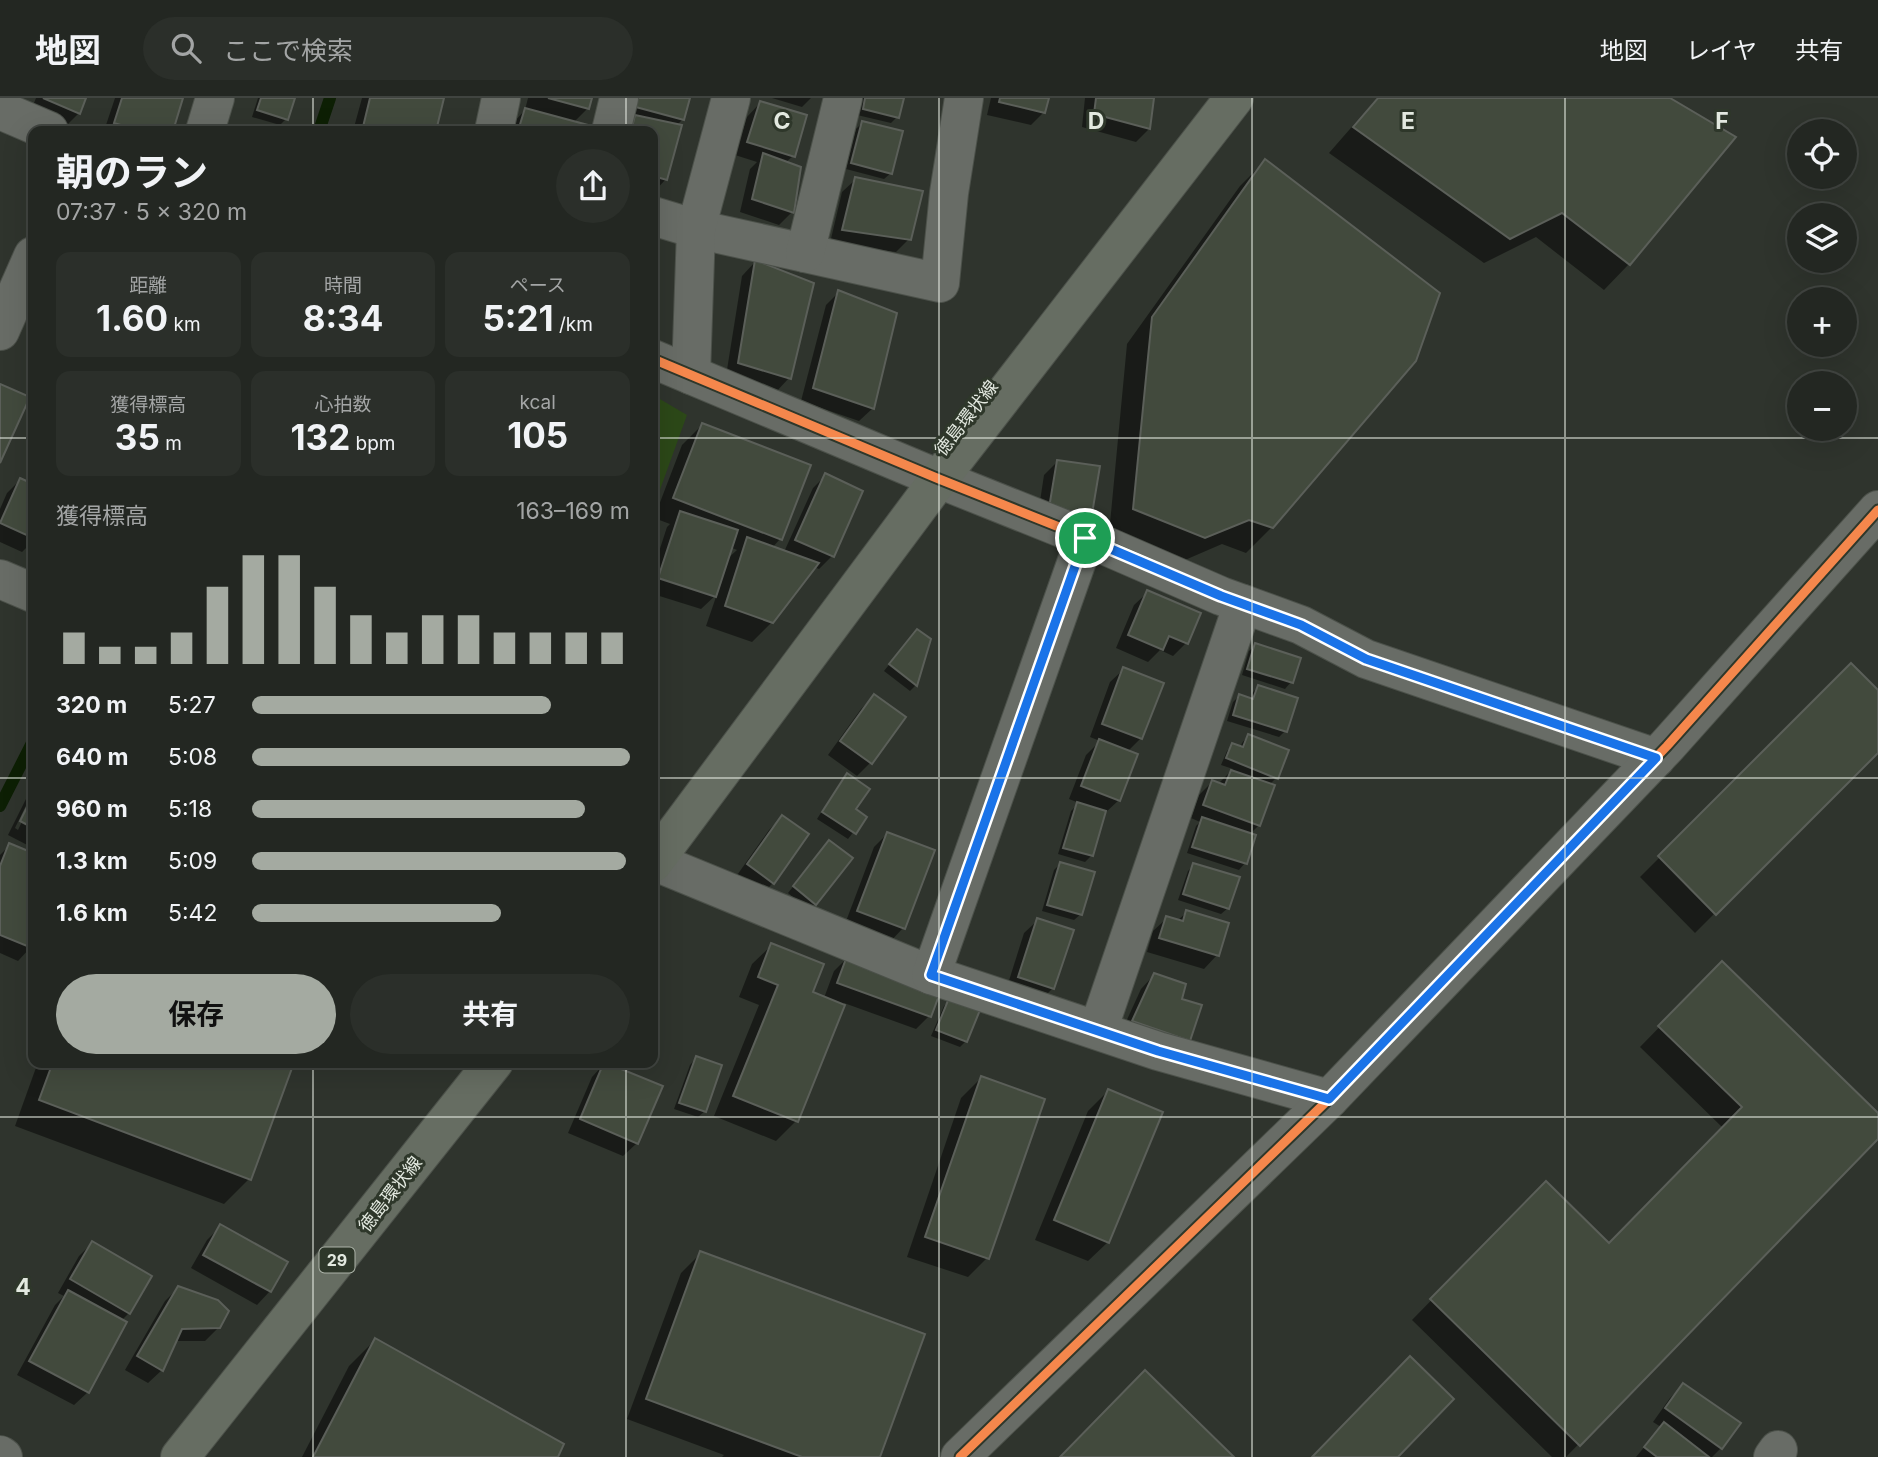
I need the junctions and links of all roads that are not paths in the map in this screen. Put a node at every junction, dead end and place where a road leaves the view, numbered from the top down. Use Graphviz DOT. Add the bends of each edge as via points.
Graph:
graph roads {
  1 [pos="215,98"];
  2 [pos="501,98"];
  3 [pos="619,98"];
  4 [pos="731,98"];
  5 [pos="843,98"];
  6 [pos="964,98"];
  7 [pos="1234,98"];
  8 [pos="8,107"];
  9 [pos="40,126"];
  10 [pos="207,126"];
  11 [pos="495,126"];
  12 [pos="612,126"];
  13 [pos="658,218"];
  14 [pos="696,229"];
  15 [pos="805,253"];
  16 [pos="28,267"];
  17 [pos="0,331"];
  18 [pos="658,361"];
  19 [pos="691,375"];
  20 [pos="939,479"];
  21 [pos="1878,510"];
  22 [pos="1085,538"];
  23 [pos="0,579"];
  24 [pos="28,591"];
  25 [pos="1244,604"];
  26 [pos="1656,758"];
  27 [pos="658,855"];
  28 [pos="658,864"];
  29 [pos="931,975"];
  30 [pos="1098,1030"];
  31 [pos="489,1068"];
  32 [pos="1329,1099"];
  33 [pos="180,1457"];
  34 [pos="960,1457"];
  1 -- 10 [label="street"];
  2 -- 11 [label="street"];
  3 -- 12 [label="street"];
  4 -- 14 [label="street"];
  5 -- 15 [label="street"];
  6 -- 15 [label="street" via="940,283"];
  7 -- 20 [label="main road, 徳島環状線"];
  8 -- 9 [label="street"];
  13 -- 14 [label="street"];
  14 -- 15 [label="street"];
  14 -- 19 [label="street"];
  16 -- 17 [label="street"];
  18 -- 19 [label="street"];
  19 -- 20 [label="street"];
  20 -- 22 [label="street"];
  20 -- 27 [label="main road, 徳島環状線"];
  21 -- 26 [label="street"];
  22 -- 25 [label="street"];
  22 -- 29 [label="street"];
  23 -- 24 [label="street"];
  25 -- 26 [label="street" via="1301,625 1366,659"];
  25 -- 30 [label="street"];
  26 -- 32 [label="street"];
  28 -- 29 [label="street"];
  29 -- 30 [label="street"];
  30 -- 32 [label="street"];
  31 -- 33 [label="main road, 徳島環状線 / 29"];
  32 -- 34 [label="street"];
}
